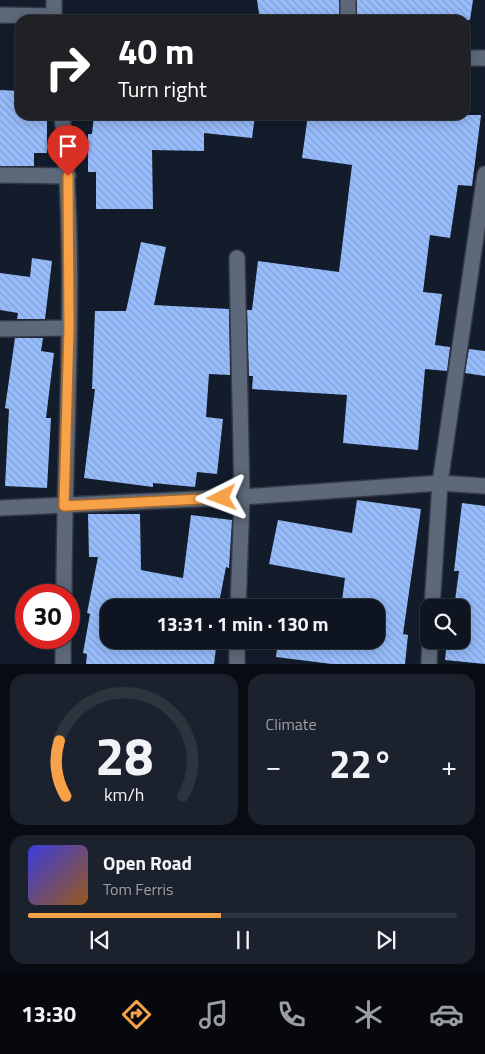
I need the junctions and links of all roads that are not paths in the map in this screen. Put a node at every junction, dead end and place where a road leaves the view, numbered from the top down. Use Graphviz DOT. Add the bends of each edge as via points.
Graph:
graph roads {
  1 [pos="54,0"];
  2 [pos="348,0"];
  3 [pos="0,15"];
  4 [pos="54,15"];
  5 [pos="348,15"];
  6 [pos="15,16"];
  7 [pos="470,58"];
  8 [pos="485,58"];
  9 [pos="62,120"];
  10 [pos="485,174"];
  11 [pos="0,175"];
  12 [pos="68,176"];
  13 [pos="237,258"];
  14 [pos="69,328"];
  15 [pos="0,329"];
  16 [pos="440,483"];
  17 [pos="485,486"];
  18 [pos="242,497"];
  19 [pos="64,506"];
  20 [pos="0,508"];
  21 [pos="64,584"];
  22 [pos="238,599"];
  23 [pos="433,599"];
  24 [pos="63,649"];
  25 [pos="237,649"];
  26 [pos="430,649"];
  27 [pos="63,664"];
  28 [pos="237,664"];
  29 [pos="429,664"];
  1 -- 4 [label="street"];
  2 -- 5 [label="street"];
  3 -- 6 [label="street"];
  7 -- 8 [label="street"];
  9 -- 12 [label="street"];
  10 -- 16 [label="street"];
  11 -- 12 [label="street"];
  12 -- 14 [label="street"];
  13 -- 18 [label="street"];
  14 -- 15 [label="street"];
  14 -- 19 [label="street"];
  16 -- 17 [label="street"];
  16 -- 18 [label="street"];
  16 -- 23 [label="street"];
  18 -- 19 [label="street"];
  18 -- 22 [label="street"];
  19 -- 20 [label="street"];
  19 -- 21 [label="street"];
  24 -- 27 [label="street"];
  25 -- 28 [label="street"];
  26 -- 29 [label="street"];
}
